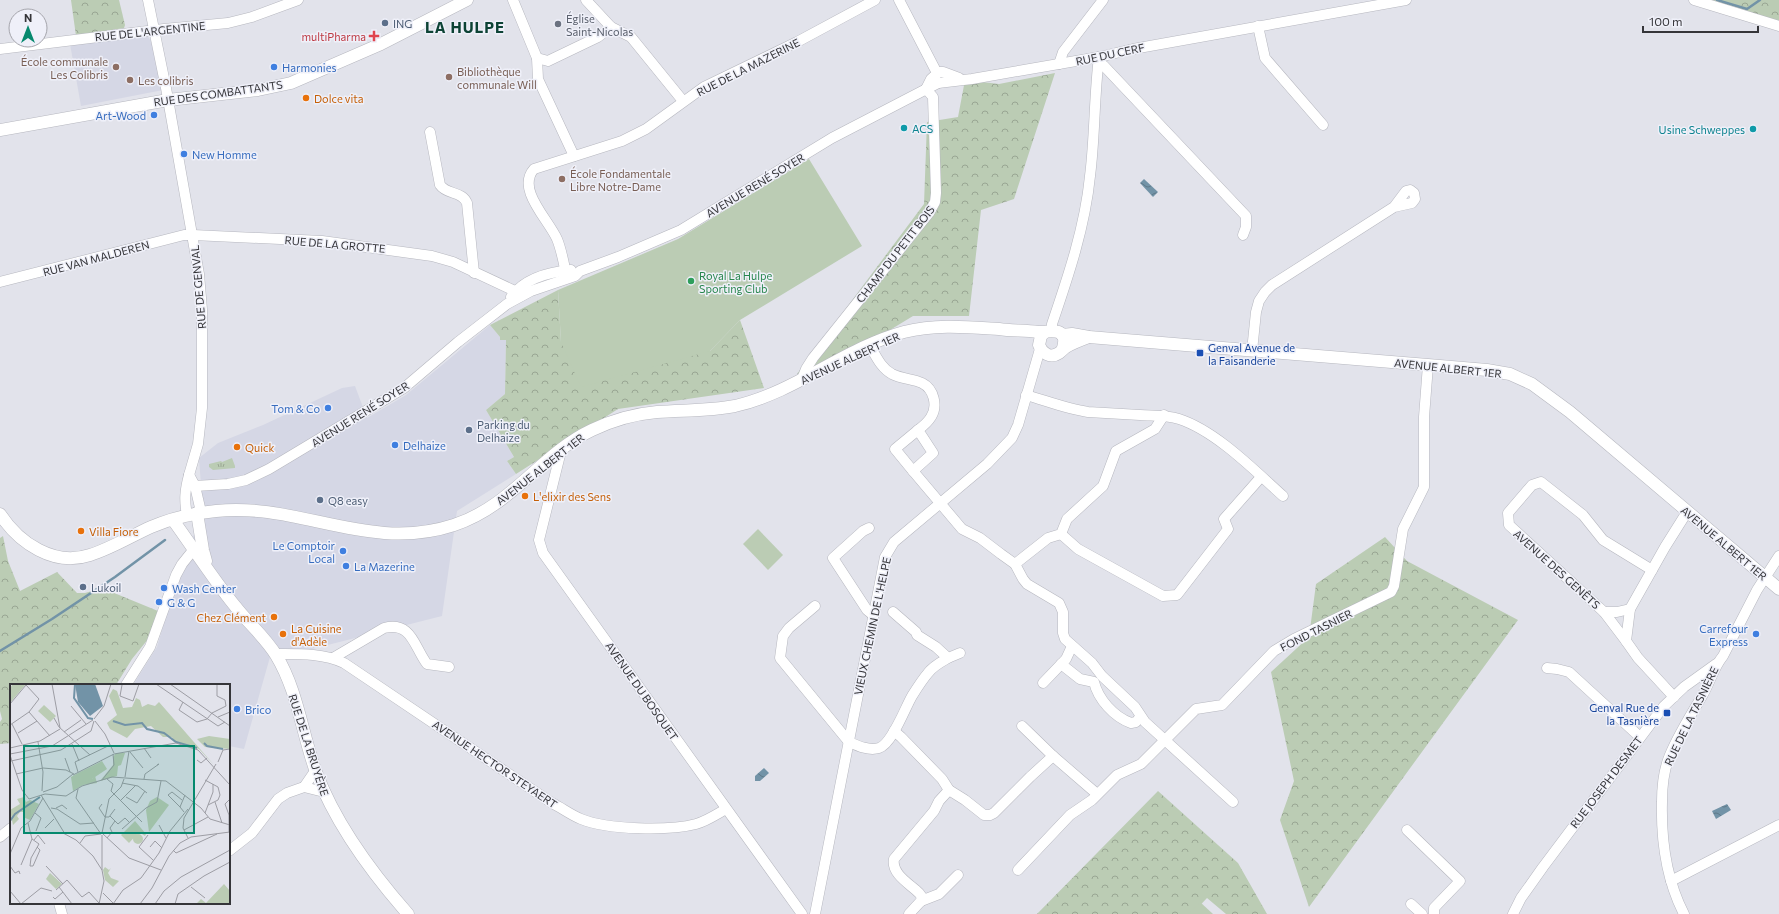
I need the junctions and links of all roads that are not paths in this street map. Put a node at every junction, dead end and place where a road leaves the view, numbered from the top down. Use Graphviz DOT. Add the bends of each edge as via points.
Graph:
graph roads {
  1 [pos="148,0"];
  2 [pos="298,0"];
  3 [pos="467,0"];
  4 [pos="513,0"];
  5 [pos="586,0"];
  6 [pos="875,0"];
  7 [pos="900,0"];
  8 [pos="1103,0"];
  9 [pos="1406,0"];
  10 [pos="1694,0"];
  11 [pos="1258,26"];
  12 [pos="1779,26"];
  13 [pos="611,27"];
  14 [pos="154,30"];
  15 [pos="0,49"];
  16 [pos="537,58"];
  17 [pos="1098,60"];
  18 [pos="1059,64"];
  19 [pos="941,78"];
  20 [pos="926,89"];
  21 [pos="168,100"];
  22 [pos="683,101"];
  23 [pos="1323,125"];
  24 [pos="0,130"];
  25 [pos="430,132"];
  26 [pos="574,156"];
  27 [pos="1394,207"];
  28 [pos="193,235"];
  29 [pos="1243,235"];
  30 [pos="474,273"];
  31 [pos="566,274"];
  32 [pos="0,282"];
  33 [pos="518,294"];
  34 [pos="1089,337"];
  35 [pos="1048,340"];
  36 [pos="870,346"];
  37 [pos="1252,351"];
  38 [pos="1428,365"];
  39 [pos="802,380"];
  40 [pos="1026,395"];
  41 [pos="1164,415"];
  42 [pos="918,430"];
  43 [pos="561,451"];
  44 [pos="913,472"];
  45 [pos="189,475"];
  46 [pos="1261,477"];
  47 [pos="195,486"];
  48 [pos="1283,496"];
  49 [pos="190,501"];
  50 [pos="939,503"];
  51 [pos="1687,512"];
  52 [pos="195,513"];
  53 [pos="0,514"];
  54 [pos="173,520"];
  55 [pos="869,528"];
  56 [pos="1061,534"];
  57 [pos="194,549"];
  58 [pos="1779,556"];
  59 [pos="1015,564"];
  60 [pos="1652,570"];
  61 [pos="212,577"];
  62 [pos="1766,578"];
  63 [pos="1779,589"];
  64 [pos="815,606"];
  65 [pos="1630,609"];
  66 [pos="893,612"];
  67 [pos="1604,612"];
  68 [pos="873,615"];
  69 [pos="1626,641"];
  70 [pos="1072,646"];
  71 [pos="276,654"];
  72 [pos="960,654"];
  73 [pos="333,658"];
  74 [pos="948,658"];
  75 [pos="1061,664"];
  76 [pos="1716,664"];
  77 [pos="449,667"];
  78 [pos="1547,668"];
  79 [pos="1097,678"];
  80 [pos="1043,683"];
  81 [pos="127,684"];
  82 [pos="1674,697"];
  83 [pos="1140,717"];
  84 [pos="1022,726"];
  85 [pos="894,731"];
  86 [pos="1640,737"];
  87 [pos="1166,740"];
  88 [pos="849,742"];
  89 [pos="1054,756"];
  90 [pos="315,771"];
  91 [pos="304,787"];
  92 [pos="949,790"];
  93 [pos="324,792"];
  94 [pos="1097,794"];
  95 [pos="1234,802"];
  96 [pos="726,809"];
  97 [pos="1779,825"];
  98 [pos="10,829"];
  99 [pos="1407,830"];
  100 [pos="0,837"];
  101 [pos="230,851"];
  102 [pos="1018,870"];
  103 [pos="958,874"];
  104 [pos="1671,881"];
  105 [pos="921,901"];
  106 [pos="59,904"];
  107 [pos="1411,904"];
  108 [pos="62,914"];
  109 [pos="408,914"];
  110 [pos="802,914"];
  111 [pos="815,914"];
  112 [pos="909,914"];
  113 [pos="1422,914"];
  114 [pos="1429,914"];
  115 [pos="1434,914"];
  116 [pos="1513,914"];
  117 [pos="1684,914"];
  1 -- 14 [label="street, RUE DE GENVAL"];
  2 -- 14 [label="street, RUE DE L'ARGENTINE" via="228,23"];
  3 -- 21 [label="main road, RUE DES COMBATTANTS" via="381,44 291,83 258,90"];
  4 -- 16 [label="street"];
  5 -- 13 [label="street"];
  6 -- 22 [label="street, RUE DE LA MAZERINE" via="797,42 704,87"];
  7 -- 19 [label="street" via="906,16"];
  8 -- 18 [label="street" via="1063,52"];
  9 -- 11 [label="street, RUE DU CERF"];
  10 -- 12 [label="street"];
  11 -- 17 [label="street, RUE DU CERF" via="1133,49"];
  11 -- 23 [label="street" via="1265,58"];
  13 -- 16 [label="street" via="598,38 548,61"];
  13 -- 22 [label="street" via="631,37"];
  14 -- 15 [label="street, RUE DE L'ARGENTINE"];
  14 -- 21 [label="street, RUE DE GENVAL"];
  16 -- 26 [label="street" via="538,79"];
  17 -- 18 [label="street, RUE DU CERF"];
  17 -- 29 [label="street, RUE DU CERF" via="1240,208 1246,216"];
  17 -- 35 [label="street, VIEUX CHEMIN DE L'HELPE" via="1086,208"];
  18 -- 19 [label="street, RUE DU CERF" via="962,80"];
  19 -- 20 [label="street, AVENUE RENÉ SOYER"];
  20 -- 31 [label="street, AVENUE RENÉ SOYER" via="832,138 680,230 607,262"];
  20 -- 39 [label="street, CHAMP DU PETIT BOIS" via="933,97 935,202 929,213 813,358"];
  21 -- 24 [label="main road, RUE DES COMBATTANTS"];
  21 -- 28 [label="street, RUE DE GENVAL"];
  22 -- 26 [label="street, RUE DE LA MAZERINE" via="646,129 622,141"];
  25 -- 30 [label="street" via="440,185 450,193 465,198 467,203"];
  26 -- 31 [label="street, RUE DE LA MAZERINE" via="534,169 529,174 527,182 528,190 556,239"];
  27 -- 37 [label="street" via="1278,280 1265,292 1256,312"];
  28 -- 30 [label="street, RUE DE LA GROTTE" via="322,242 412,252 453,262"];
  28 -- 32 [label="street, RUE VAN MALDEREN" via="184,235"];
  28 -- 45 [label="street, RUE DE GENVAL" via="202,310 203,387 198,444"];
  30 -- 33 [label="street, RUE DE LA GROTTE"];
  31 -- 33 [label="street, AVENUE RENÉ SOYER" via="549,273 524,283"];
  33 -- 47 [label="street, AVENUE RENÉ SOYER" via="404,388 269,469 246,480"];
  34 -- 35 [label="main road, AVENUE ALBERT 1ER" via="1080,335"];
  34 -- 35 [label="main road, AVENUE ALBERT 1ER" via="1063,348 1064,339"];
  34 -- 37 [label="main road, AVENUE ALBERT 1ER"];
  35 -- 36 [label="main road, AVENUE ALBERT 1ER" via="1014,331 946,326 904,332"];
  35 -- 40 [label="street, VIEUX CHEMIN DE L'HELPE"];
  36 -- 39 [label="main road, AVENUE ALBERT 1ER"];
  36 -- 42 [label="street" via="885,369 892,374 923,384 931,390 934,398 933,413"];
  37 -- 38 [label="main road, AVENUE ALBERT 1ER"];
  38 -- 51 [label="main road, AVENUE ALBERT 1ER" via="1510,374 1532,384 1570,412"];
  38 -- 87 [label="street, FOND TASNIER" via="1424,417 1424,487 1403,529 1391,592 1283,645 1274,651 1222,705 1196,709"];
  39 -- 43 [label="main road, AVENUE ALBERT 1ER" via="780,391 734,406 630,416 589,432"];
  40 -- 41 [label="street" via="1087,412"];
  40 -- 50 [label="street, VIEUX CHEMIN DE L'HELPE" via="1012,438 987,464"];
  41 -- 46 [label="street" via="1196,426 1215,438"];
  41 -- 56 [label="street" via="1155,429 1116,451 1103,486 1067,519"];
  42 -- 44 [label="street" via="933,453"];
  42 -- 44 [label="street" via="895,449"];
  43 -- 52 [label="main road, AVENUE ALBERT 1ER" via="492,507 456,524 422,532 388,534 243,509"];
  43 -- 96 [label="street, AVENUE DU BOSQUET" via="539,540 543,553"];
  44 -- 50 [label="street"];
  45 -- 47 [label="street"];
  45 -- 52 [label="street, RUE DE GENVAL" via="184,503"];
  46 -- 48 [label="street"];
  46 -- 56 [label="street" via="1224,519 1228,529 1176,595 1163,596 1078,548"];
  47 -- 52 [label="street"];
  49 -- 52 [label="street"];
  50 -- 59 [label="street" via="962,529 980,538"];
  50 -- 68 [label="street, VIEUX CHEMIN DE L'HELPE" via="888,550 882,567"];
  51 -- 60 [label="street"];
  51 -- 62 [label="main road, AVENUE ALBERT 1ER"];
  52 -- 54 [label="main road, AVENUE ALBERT 1ER"];
  52 -- 61 [label="main road, RUE DE LA BRUYÈRE"];
  53 -- 54 [label="main road, AVENUE ALBERT 1ER" via="22,540 36,549 69,558 88,556"];
  54 -- 57 [label="main road, RUE DE LA BRUYÈRE"];
  55 -- 68 [label="street" via="833,558 866,610"];
  56 -- 59 [label="street" via="1048,538"];
  57 -- 61 [label="main road, RUE DE LA BRUYÈRE"];
  57 -- 81 [label="street" via="176,574 150,648"];
  58 -- 62 [label="street, RUE DE LA TASNIÈRE"];
  59 -- 70 [label="street" via="1027,584 1059,603 1063,612 1063,633"];
  60 -- 65 [label="street"];
  60 -- 67 [label="street, AVENUE DES GENÊTS" via="1603,540 1583,515 1544,484 1541,482 1532,485 1508,513 1509,525"];
  61 -- 71 [label="main road, RUE DE LA BRUYÈRE"];
  62 -- 63 [label="main road, AVENUE ALBERT 1ER"];
  62 -- 76 [label="street, RUE DE LA TASNIÈRE" via="1757,590 1723,656"];
  64 -- 88 [label="street" via="783,636 780,658"];
  65 -- 67 [label="street"];
  65 -- 69 [label="street"];
  66 -- 74 [label="street" via="917,635"];
  67 -- 69 [label="street, AVENUE DES GENÊTS"];
  68 -- 88 [label="street, VIEUX CHEMIN DE L'HELPE"];
  69 -- 82 [label="street, AVENUE DES GENÊTS"];
  70 -- 75 [label="street"];
  70 -- 79 [label="street" via="1092,663"];
  71 -- 73 [label="street, AVENUE HECTOR STEYAERT" via="309,654"];
  71 -- 90 [label="main road, RUE DE LA BRUYÈRE" via="292,691"];
  72 -- 74 [label="street"];
  73 -- 77 [label="street" via="384,628 394,626 407,632 414,640 427,664"];
  73 -- 96 [label="street, AVENUE HECTOR STEYAERT" via="552,803 581,819 613,826 674,828 701,822"];
  74 -- 85 [label="street" via="928,672"];
  75 -- 79 [label="street" via="1080,679"];
  75 -- 80 [label="street"];
  76 -- 82 [label="street, RUE JOSEPH DESMET"];
  76 -- 104 [label="street, RUE DE LA TASNIÈRE" via="1706,690 1672,751 1666,767 1662,822 1664,852"];
  78 -- 86 [label="street" via="1569,672"];
  79 -- 83 [label="street" via="1135,707"];
  79 -- 83 [label="street" via="1101,699 1121,718 1131,723"];
  82 -- 86 [label="street, RUE JOSEPH DESMET"];
  83 -- 87 [label="street"];
  84 -- 89 [label="street"];
  85 -- 88 [label="street" via="880,747 864,748"];
  85 -- 92 [label="street" via="942,779"];
  86 -- 116 [label="street, RUE JOSEPH DESMET" via="1527,889"];
  87 -- 94 [label="street, FOND TASNIER" via="1141,764 1117,775"];
  87 -- 95 [label="street"];
  88 -- 111 [label="street, VIEUX CHEMIN DE L'HELPE"];
  89 -- 92 [label="street" via="990,815 984,815"];
  89 -- 94 [label="street"];
  90 -- 91 [label="street"];
  90 -- 93 [label="main road, RUE DE LA BRUYÈRE"];
  91 -- 93 [label="street"];
  91 -- 101 [label="street" via="278,799 252,833"];
  92 -- 105 [label="street" via="894,859 895,871 919,893"];
  93 -- 109 [label="main road, RUE DE LA BRUYÈRE" via="356,848"];
  94 -- 102 [label="street, FOND TASNIER" via="1070,815"];
  96 -- 110 [label="street, AVENUE DU BOSQUET"];
  97 -- 104 [label="street"];
  98 -- 100 [label="street"];
  99 -- 115 [label="street" via="1460,881 1434,908"];
  103 -- 105 [label="street" via="939,894"];
  104 -- 117 [label="street, RUE DE LA TASNIÈRE"];
  105 -- 112 [label="street"];
  106 -- 108 [label="street"];
  107 -- 113 [label="street"];
  114 -- 115 [label="street"];
}
